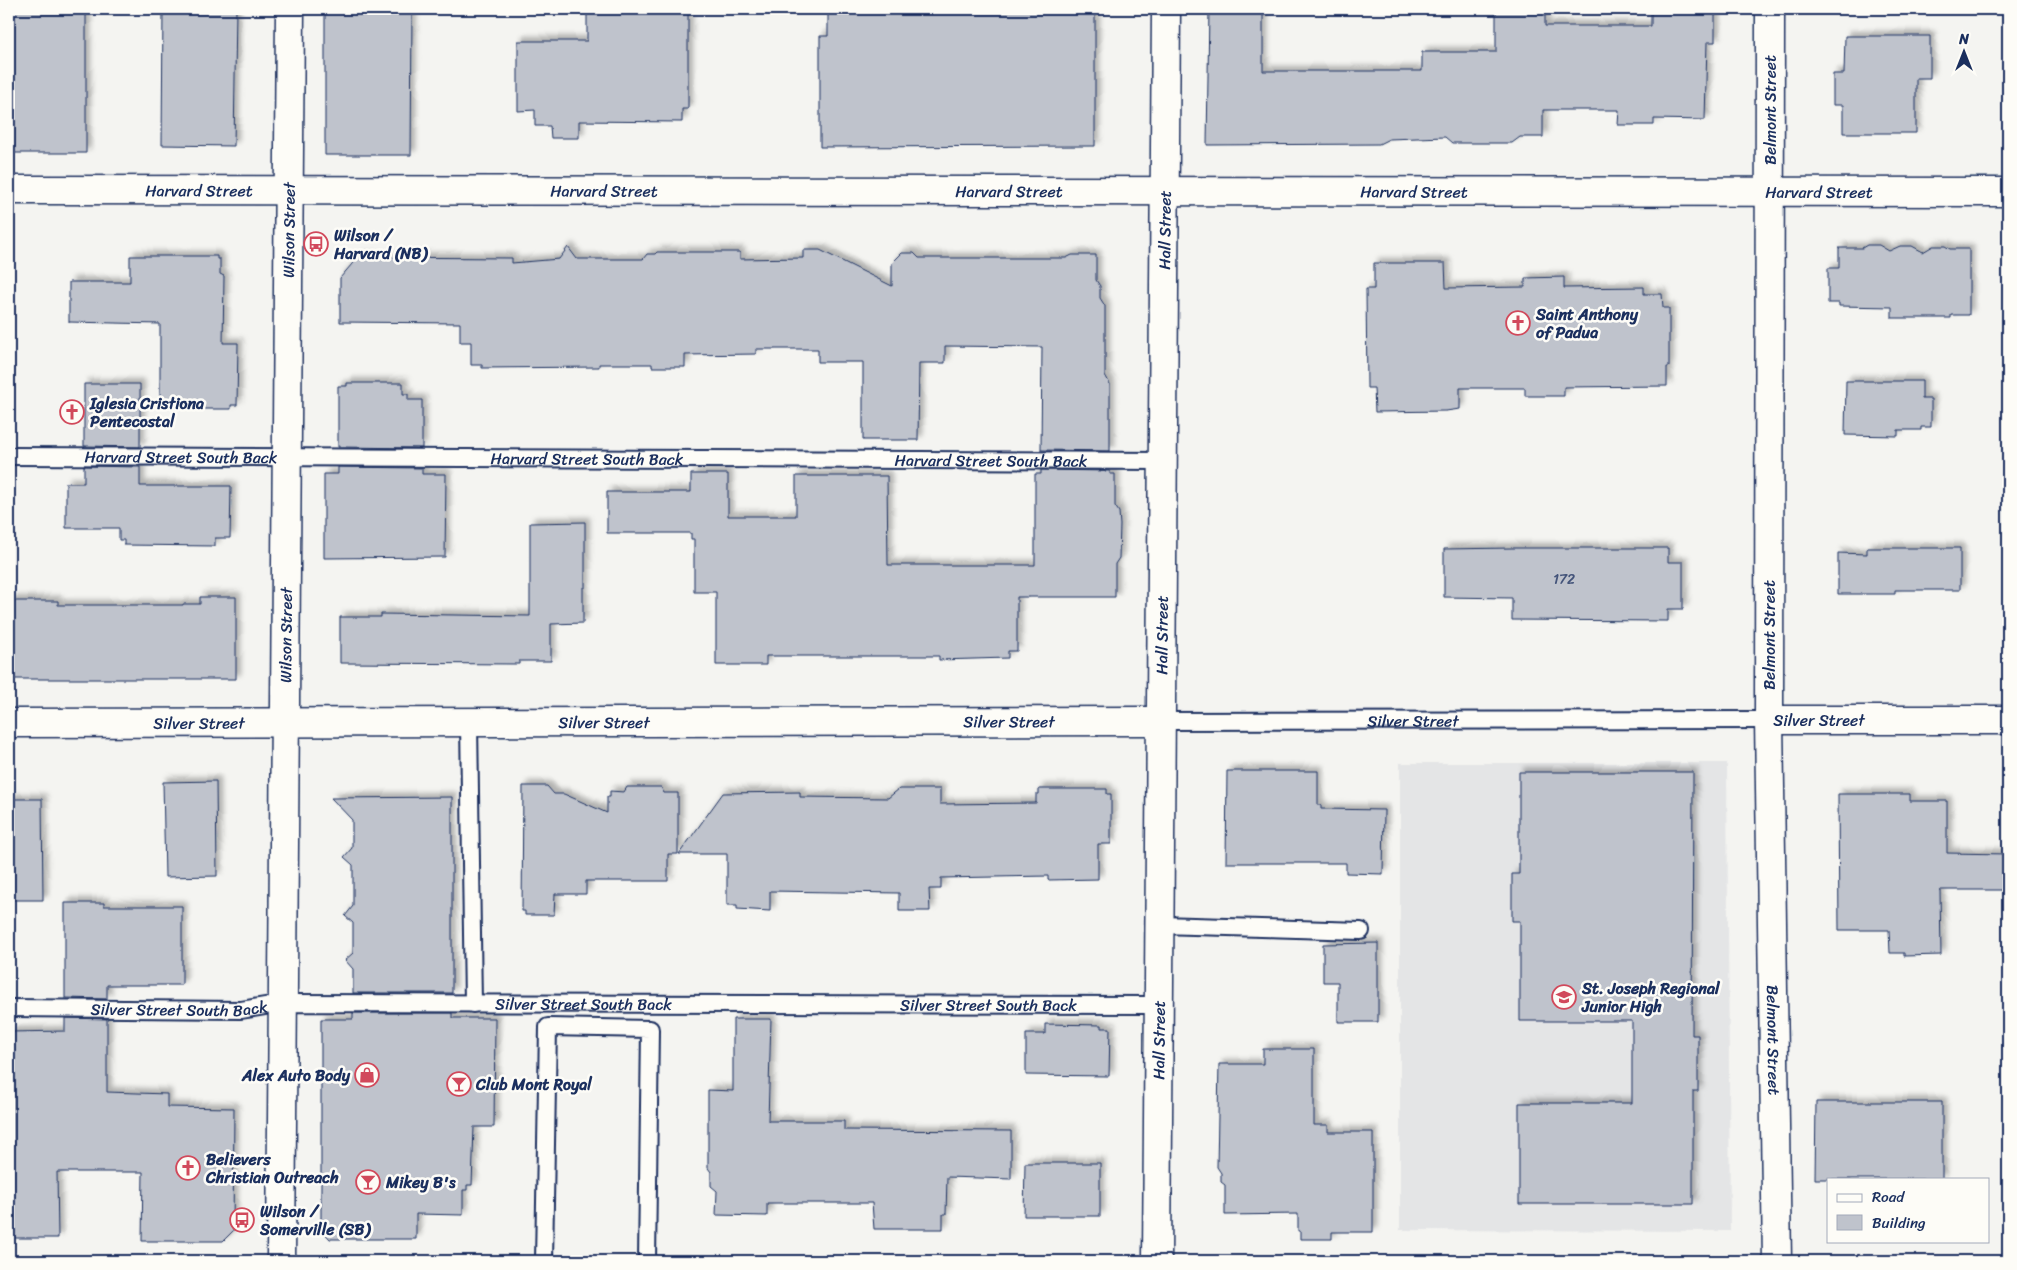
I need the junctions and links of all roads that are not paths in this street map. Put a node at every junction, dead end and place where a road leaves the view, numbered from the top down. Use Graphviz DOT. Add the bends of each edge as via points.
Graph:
graph roads {
  1 [pos="290,9"];
  2 [pos="1166,9"];
  3 [pos="1770,9"];
  4 [pos="9,190"];
  5 [pos="289,192"];
  6 [pos="1166,192"];
  7 [pos="1770,192"];
  8 [pos="2008,192"];
  9 [pos="9,456"];
  10 [pos="287,458"];
  11 [pos="1164,461"];
  12 [pos="1769,720"];
  13 [pos="2008,720"];
  14 [pos="1161,721"];
  15 [pos="469,722"];
  16 [pos="9,723"];
  17 [pos="285,723"];
  18 [pos="1160,925"];
  19 [pos="1361,931"];
  20 [pos="283,1003"];
  21 [pos="473,1004"];
  22 [pos="1159,1005"];
  23 [pos="9,1008"];
  24 [pos="281,1261"];
  25 [pos="544,1261"];
  26 [pos="647,1261"];
  27 [pos="1157,1261"];
  28 [pos="1777,1261"];
  1 -- 5 [label="street, Wilson Street"];
  2 -- 6 [label="street, Hall Street"];
  3 -- 7 [label="street, Belmont Street"];
  4 -- 5 [label="street, Harvard Street"];
  5 -- 6 [label="street, Harvard Street"];
  5 -- 10 [label="street, Wilson Street"];
  6 -- 7 [label="street, Harvard Street"];
  6 -- 11 [label="street, Hall Street"];
  7 -- 8 [label="street, Harvard Street"];
  7 -- 12 [label="street, Belmont Street"];
  9 -- 10 [label="lane, Harvard Street South Back"];
  10 -- 11 [label="lane, Harvard Street South Back"];
  10 -- 17 [label="street, Wilson Street"];
  11 -- 14 [label="street, Hall Street"];
  12 -- 13 [label="street, Silver Street"];
  12 -- 14 [label="lane, Silver Street"];
  12 -- 28 [label="street, Belmont Street"];
  14 -- 15 [label="street, Silver Street"];
  14 -- 18 [label="street, Hall Street"];
  15 -- 17 [label="street, Silver Street"];
  15 -- 21 [label="lane"];
  16 -- 17 [label="street, Silver Street"];
  17 -- 20 [label="street, Wilson Street"];
  18 -- 19 [label="lane"];
  18 -- 22 [label="street, Hall Street"];
  20 -- 21 [label="lane, Silver Street South Back"];
  20 -- 23 [label="lane, Silver Street South Back" via="241,1010"];
  20 -- 24 [label="street, Wilson Street"];
  21 -- 22 [label="lane, Silver Street South Back"];
  22 -- 27 [label="street, Hall Street"];
  25 -- 26 [label="lane" via="548,1027 650,1029"];
}
